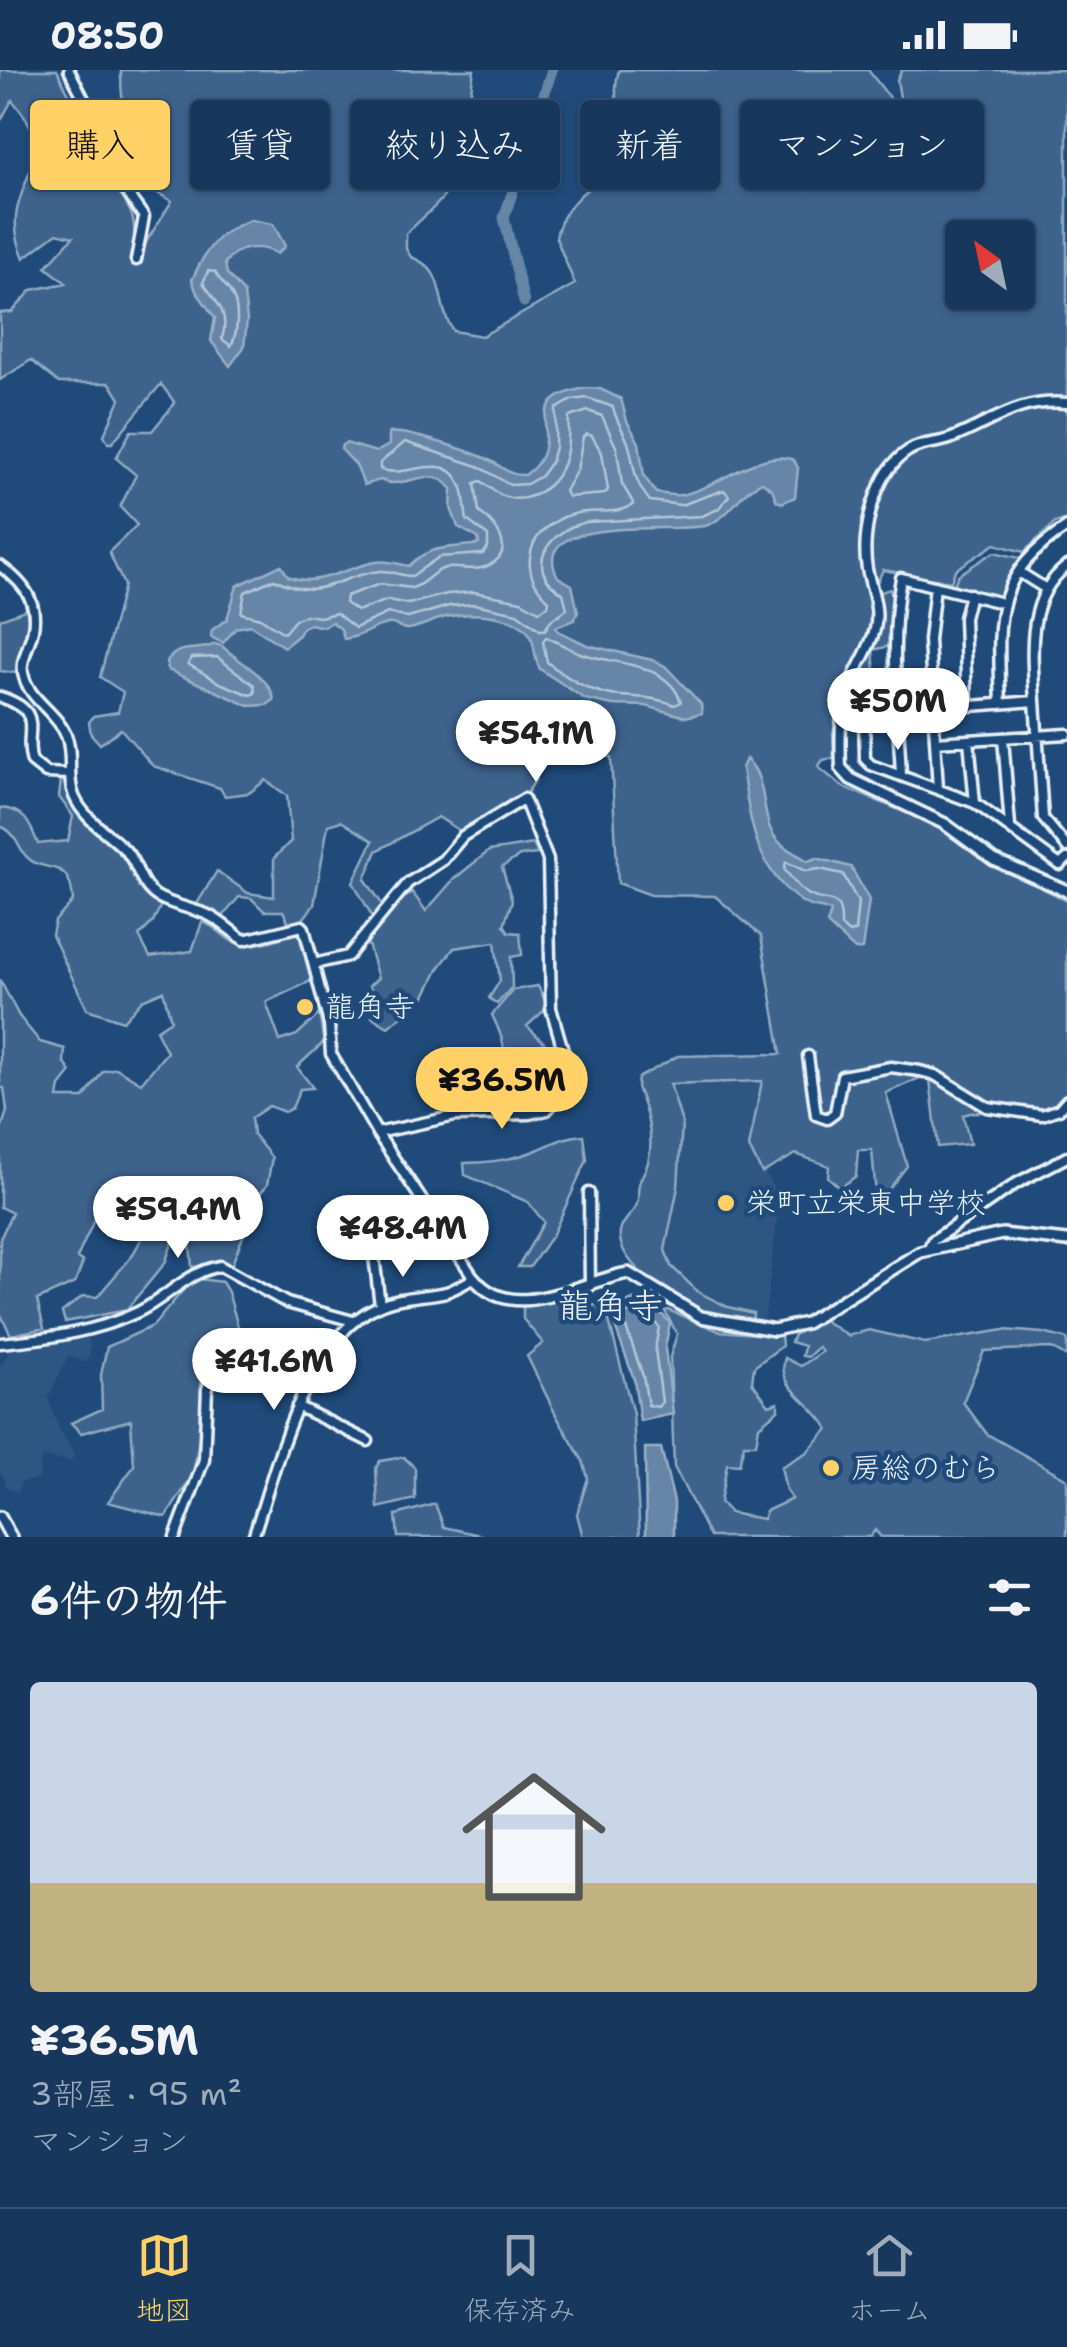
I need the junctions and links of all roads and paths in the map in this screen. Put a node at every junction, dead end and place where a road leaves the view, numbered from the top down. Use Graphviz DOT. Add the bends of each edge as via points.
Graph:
graph roads {
  1 [pos="69,70"];
  2 [pos="136,260"];
  3 [pos="1067,403"];
  4 [pos="1067,527"];
  5 [pos="0,566"];
  6 [pos="1067,566"];
  7 [pos="1018,572"];
  8 [pos="934,586"];
  9 [pos="1046,589"];
  10 [pos="970,594"];
  11 [pos="1002,603"];
  12 [pos="0,696"];
  13 [pos="1035,701"];
  14 [pos="1001,704"];
  15 [pos="967,706"];
  16 [pos="931,710"];
  17 [pos="898,712"];
  18 [pos="864,714"];
  19 [pos="842,716"];
  20 [pos="1067,734"];
  21 [pos="1038,736"];
  22 [pos="1003,738"];
  23 [pos="969,740"];
  24 [pos="934,742"];
  25 [pos="841,768"];
  26 [pos="70,774"];
  27 [pos="901,775"];
  28 [pos="938,790"];
  29 [pos="975,803"];
  30 [pos="1010,826"];
  31 [pos="1067,848"];
  32 [pos="1067,859"];
  33 [pos="1067,890"];
  34 [pos="314,964"];
  35 [pos="808,1056"];
  36 [pos="1067,1100"];
  37 [pos="377,1133"];
  38 [pos="1067,1157"];
  39 [pos="589,1193"];
  40 [pos="440,1227"];
  41 [pos="1067,1241"];
  42 [pos="929,1250"];
  43 [pos="474,1278"];
  44 [pos="590,1286"];
  45 [pos="380,1305"];
  46 [pos="353,1321"];
  47 [pos="338,1338"];
  48 [pos="0,1343"];
  49 [pos="297,1406"];
  50 [pos="368,1441"];
  51 [pos="0,1517"];
  52 [pos="11,1537"];
  53 [pos="175,1537"];
  54 [pos="253,1537"];
  1 -- 2 [label="street" via="104,160 144,216"];
  3 -- 19 [label="street" via="1021,406 951,439 910,449 892,464 872,512 865,558 875,628"];
  4 -- 7 [label="street"];
  5 -- 26 [label="street" via="35,604 23,672 68,739"];
  6 -- 9 [label="street"];
  7 -- 9 [label="street"];
  7 -- 11 [label="street"];
  8 -- 10 [label="street"];
  8 -- 16 [label="street"];
  8 -- 17 [label="street" via="900,578 894,613"];
  9 -- 13 [label="street" via="1031,646"];
  10 -- 11 [label="street"];
  10 -- 15 [label="street" via="964,618"];
  11 -- 14 [label="street"];
  12 -- 26 [label="street" via="29,718 32,762 46,773"];
  13 -- 14 [label="street"];
  13 -- 21 [label="street"];
  14 -- 15 [label="street"];
  15 -- 16 [label="street"];
  16 -- 17 [label="street"];
  16 -- 24 [label="street"];
  17 -- 18 [label="street"];
  17 -- 27 [label="street"];
  18 -- 19 [label="street"];
  18 -- 27 [label="street" via="865,759"];
  19 -- 25 [label="street"];
  20 -- 21 [label="street"];
  21 -- 22 [label="street"];
  21 -- 31 [label="street" via="1044,818"];
  22 -- 23 [label="street"];
  22 -- 30 [label="street"];
  23 -- 24 [label="street"];
  23 -- 29 [label="street"];
  24 -- 28 [label="street"];
  25 -- 33 [label="street" via="945,824 994,860"];
  26 -- 34 [label="street" via="78,804 128,853 156,896 211,916 244,940 302,926"];
  27 -- 28 [label="street"];
  28 -- 29 [label="street"];
  29 -- 30 [label="street"];
  30 -- 32 [label="street" via="1060,864"];
  34 -- 37 [label="street" via="331,1054"];
  34 -- 37 [label="street" via="348,956 408,883 443,860 463,836 524,799 548,860 551,1008 569,1071 566,1089 547,1110 455,1116"];
  35 -- 36 [label="street" via="816,1115 827,1119 835,1113 842,1076 891,1067 935,1075 988,1107 1042,1115"];
  37 -- 40 [label="street"];
  38 -- 42 [label="street" via="986,1203 932,1241"];
  39 -- 44 [label="street"];
  40 -- 43 [label="street"];
  40 -- 45 [label="street" via="372,1240"];
  41 -- 42 [label="street" via="1002,1234"];
  42 -- 44 [label="street" via="806,1322 774,1330 701,1317 635,1274"];
  43 -- 44 [label="street" via="501,1300"];
  43 -- 45 [label="street" via="444,1292"];
  45 -- 46 [label="street"];
  46 -- 47 [label="street"];
  46 -- 48 [label="street" via="287,1303 220,1266 193,1274 156,1302 105,1325"];
  47 -- 49 [label="street"];
  47 -- 53 [label="street" via="216,1371 207,1389 204,1460"];
  49 -- 50 [label="street"];
  49 -- 54 [label="street"];
  51 -- 52 [label="street"];
}
